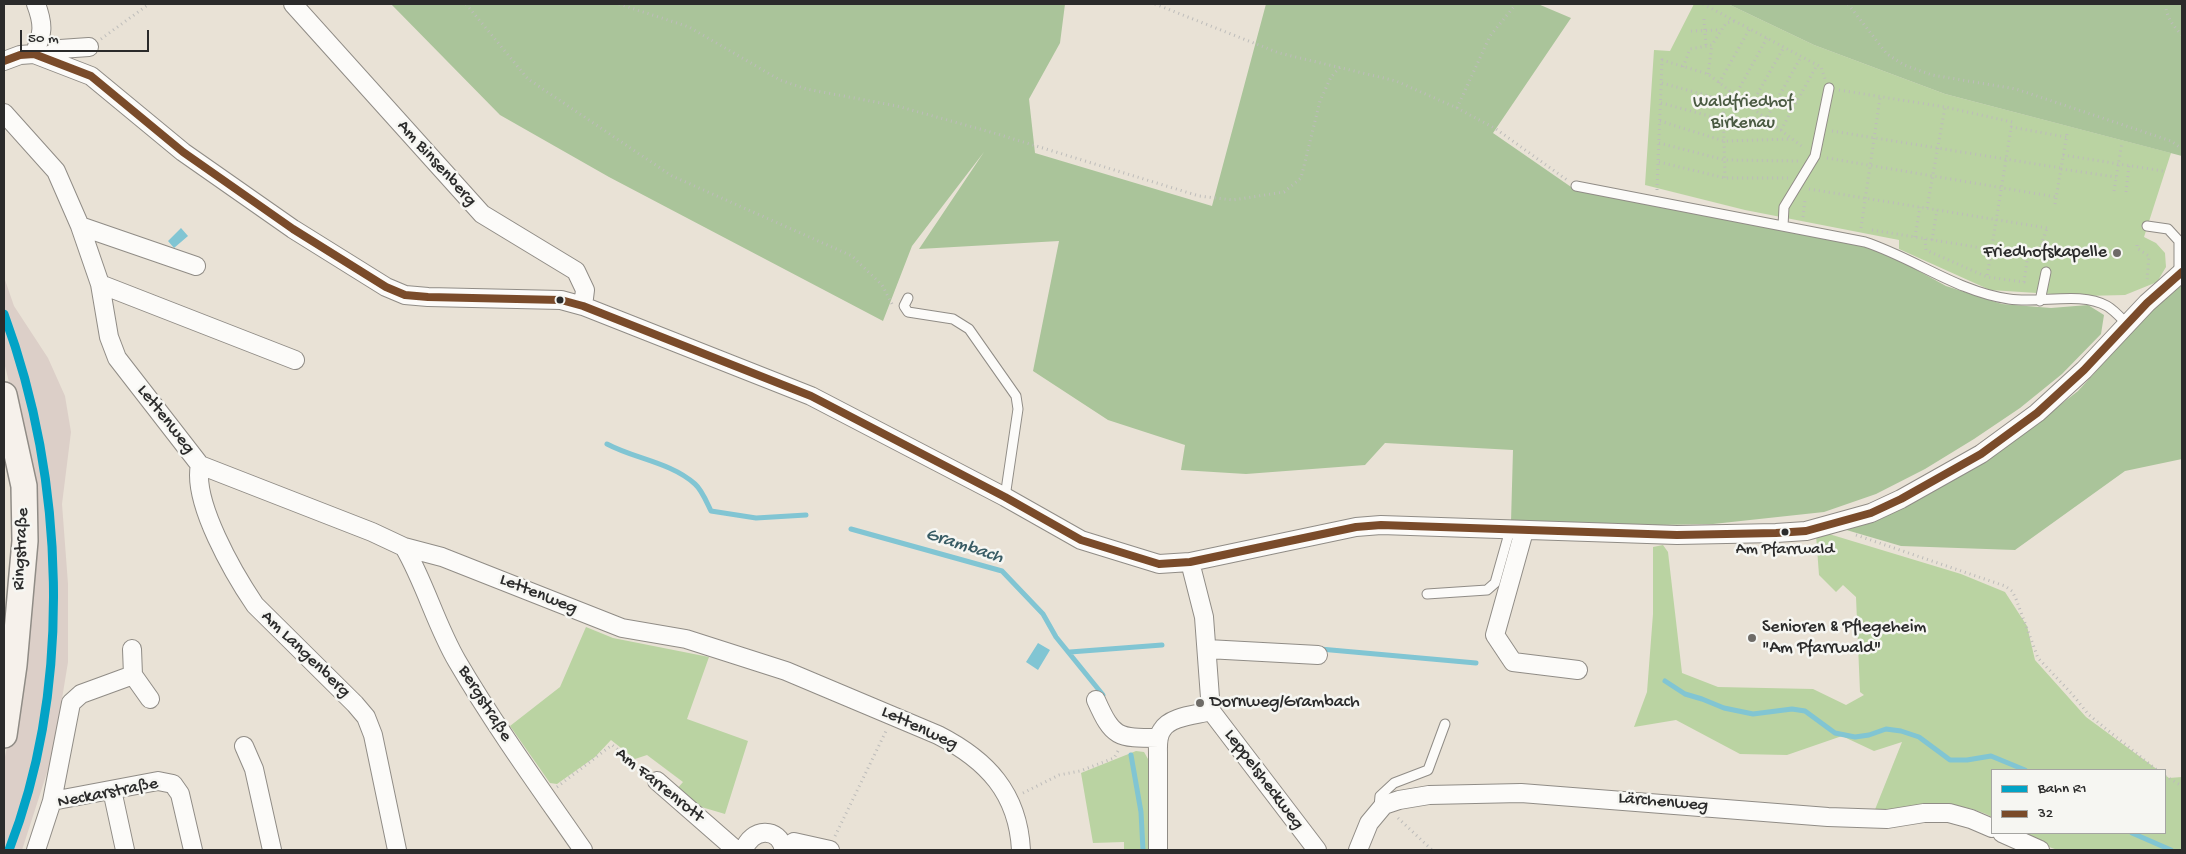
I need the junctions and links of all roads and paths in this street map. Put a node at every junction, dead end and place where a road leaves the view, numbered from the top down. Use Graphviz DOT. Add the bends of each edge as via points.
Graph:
graph roads {
  1 [pos="36,4"];
  2 [pos="149,4"];
  3 [pos="293,4"];
  4 [pos="466,4"];
  5 [pos="619,4"];
  6 [pos="1156,4"];
  7 [pos="1516,4"];
  8 [pos="1703,4"];
  9 [pos="1848,4"];
  10 [pos="2166,4"];
  11 [pos="1704,19"];
  12 [pos="1736,21"];
  13 [pos="1750,28"];
  14 [pos="1719,30"];
  15 [pos="1692,31"];
  16 [pos="1704,31"];
  17 [pos="2182,35"];
  18 [pos="1767,38"];
  19 [pos="1712,45"];
  20 [pos="1706,46"];
  21 [pos="89,47"];
  22 [pos="1784,47"];
  23 [pos="41,55"];
  24 [pos="1801,56"];
  25 [pos="4,61"];
  26 [pos="1817,65"];
  27 [pos="1683,66"];
  28 [pos="1340,67"];
  29 [pos="1708,74"];
  30 [pos="1662,83"];
  31 [pos="1719,84"];
  32 [pos="1829,88"];
  33 [pos="1729,91"];
  34 [pos="1735,96"];
  35 [pos="1880,98"];
  36 [pos="1723,100"];
  37 [pos="1661,103"];
  38 [pos="1750,107"];
  39 [pos="1945,107"];
  40 [pos="1457,108"];
  41 [pos="4,113"];
  42 [pos="1766,119"];
  43 [pos="1724,120"];
  44 [pos="1660,121"];
  45 [pos="2011,127"];
  46 [pos="1820,129"];
  47 [pos="1781,130"];
  48 [pos="1874,138"];
  49 [pos="1792,139"];
  50 [pos="1724,140"];
  51 [pos="2122,142"];
  52 [pos="1659,143"];
  53 [pos="1938,148"];
  54 [pos="2182,149"];
  55 [pos="2063,155"];
  56 [pos="1813,159"];
  57 [pos="2006,159"];
  58 [pos="1725,160"];
  59 [pos="1659,162"];
  60 [pos="2118,164"];
  61 [pos="2129,165"];
  62 [pos="1870,166"];
  63 [pos="2061,168"];
  64 [pos="2163,171"];
  65 [pos="1933,176"];
  66 [pos="1725,178"];
  67 [pos="1802,178"];
  68 [pos="2116,178"];
  69 [pos="1658,180"];
  70 [pos="1576,186"];
  71 [pos="1801,187"];
  72 [pos="2001,188"];
  73 [pos="2114,191"];
  74 [pos="2126,192"];
  75 [pos="2056,197"];
  76 [pos="1865,198"];
  77 [pos="2055,204"];
  78 [pos="1920,207"];
  79 [pos="1928,208"];
  80 [pos="1937,210"];
  81 [pos="1812,220"];
  82 [pos="1996,220"];
  83 [pos="80,226"];
  84 [pos="1783,226"];
  85 [pos="2147,226"];
  86 [pos="1915,237"];
  87 [pos="1925,239"];
  88 [pos="1932,240"];
  89 [pos="2137,245"];
  90 [pos="1991,250"];
  91 [pos="2039,250"];
  92 [pos="2047,252"];
  93 [pos="2028,255"];
  94 [pos="196,266"];
  95 [pos="2046,272"];
  96 [pos="2181,274"];
  97 [pos="1988,277"];
  98 [pos="2147,280"];
  99 [pos="100,284"];
  100 [pos="882,285"];
  101 [pos="908,298"];
  102 [pos="2040,301"];
  103 [pos="583,306"];
  104 [pos="2127,324"];
  105 [pos="296,360"];
  106 [pos="4,395"];
  107 [pos="11,455"];
  108 [pos="200,465"];
  109 [pos="1004,497"];
  110 [pos="1827,525"];
  111 [pos="1517,530"];
  112 [pos="404,548"];
  113 [pos="1190,562"];
  114 [pos="1427,594"];
  115 [pos="1207,649"];
  116 [pos="132,650"];
  117 [pos="1318,655"];
  118 [pos="1578,670"];
  119 [pos="133,675"];
  120 [pos="150,699"];
  121 [pos="1096,700"];
  122 [pos="1211,711"];
  123 [pos="893,716"];
  124 [pos="1445,724"];
  125 [pos="4,734"];
  126 [pos="1158,738"];
  127 [pos="244,746"];
  128 [pos="1114,758"];
  129 [pos="2156,769"];
  130 [pos="2166,777"];
  131 [pos="657,781"];
  132 [pos="2182,786"];
  133 [pos="112,790"];
  134 [pos="545,795"];
  135 [pos="1010,799"];
  136 [pos="52,801"];
  137 [pos="1382,808"];
  138 [pos="1991,828"];
  139 [pos="2004,834"];
  140 [pos="831,847"];
  141 [pos="784,849"];
  142 [pos="36,850"];
  143 [pos="124,850"];
  144 [pos="193,850"];
  145 [pos="272,850"];
  146 [pos="397,850"];
  147 [pos="583,850"];
  148 [pos="736,850"];
  149 [pos="744,850"];
  150 [pos="1020,850"];
  151 [pos="1158,850"];
  152 [pos="1317,850"];
  153 [pos="1358,850"];
  154 [pos="1432,850"];
  155 [pos="2040,850"];
  1 -- 23 [label="street" via="40,14"];
  2 -- 21 [label="path"];
  3 -- 103 [label="street, Am Binsenberg" via="482,214 576,271 585,290"];
  4 -- 100 [label="path" via="528,80 672,176 852,256"];
  5 -- 28 [label="path" via="689,27 780,80 806,89 897,106 1199,196 1233,200 1284,192 1301,178 1320,101 1331,77"];
  6 -- 28 [label="path" via="1279,53"];
  7 -- 40 [label="path" via="1490,36"];
  8 -- 12 [label="path"];
  9 -- 54 [label="path" via="1887,54 1904,65 1932,75 2016,89 2172,141"];
  10 -- 17 [label="path" via="2173,25"];
  11 -- 16 [label="path"];
  12 -- 13 [label="path"];
  12 -- 14 [label="path" via="1726,23"];
  13 -- 18 [label="path"];
  13 -- 31 [label="path"];
  14 -- 16 [label="path"];
  14 -- 19 [label="path"];
  15 -- 16 [label="path"];
  16 -- 20 [label="path"];
  18 -- 22 [label="path"];
  18 -- 34 [label="path"];
  19 -- 20 [label="path"];
  19 -- 29 [label="path"];
  20 -- 27 [label="path" via="1690,49"];
  21 -- 23 [label="street" via="60,49"];
  22 -- 24 [label="path"];
  22 -- 38 [label="path"];
  23 -- 25 [label="street" via="20,55"];
  23 -- 103 [label="street" via="91,76 183,152 293,229 386,287 405,295 561,300"];
  24 -- 26 [label="path"];
  24 -- 42 [label="path"];
  26 -- 32 [label="path" via="1821,67"];
  26 -- 47 [label="path"];
  27 -- 29 [label="path"];
  27 -- 30 [label="path" via="1662,60"];
  28 -- 40 [label="path" via="1396,81"];
  29 -- 31 [label="path"];
  30 -- 36 [label="path"];
  30 -- 37 [label="path"];
  31 -- 33 [label="path"];
  32 -- 35 [label="path"];
  32 -- 46 [label="lane"];
  33 -- 34 [label="path"];
  33 -- 36 [label="path"];
  34 -- 38 [label="path"];
  35 -- 39 [label="path"];
  35 -- 48 [label="path"];
  36 -- 43 [label="path"];
  37 -- 43 [label="path"];
  37 -- 44 [label="path"];
  38 -- 42 [label="path"];
  39 -- 45 [label="path" via="2012,122"];
  39 -- 53 [label="path"];
  40 -- 70 [label="path" via="1496,129"];
  41 -- 83 [label="street, Lettenweg" via="56,171"];
  42 -- 43 [label="path"];
  42 -- 47 [label="path"];
  43 -- 50 [label="path"];
  44 -- 50 [label="path"];
  44 -- 52 [label="path"];
  45 -- 55 [label="path" via="2066,136"];
  45 -- 57 [label="path"];
  46 -- 48 [label="path"];
  46 -- 56 [label="lane"];
  47 -- 49 [label="path"];
  48 -- 53 [label="path"];
  48 -- 62 [label="path"];
  49 -- 50 [label="path"];
  49 -- 56 [label="path"];
  50 -- 58 [label="path"];
  51 -- 60 [label="path"];
  52 -- 58 [label="path"];
  52 -- 59 [label="path"];
  53 -- 57 [label="path"];
  53 -- 65 [label="path"];
  55 -- 60 [label="path"];
  55 -- 63 [label="path"];
  56 -- 58 [label="path"];
  56 -- 62 [label="path"];
  56 -- 67 [label="lane"];
  57 -- 63 [label="path"];
  57 -- 72 [label="path"];
  58 -- 66 [label="path"];
  59 -- 66 [label="path"];
  59 -- 69 [label="path"];
  60 -- 61 [label="path"];
  60 -- 68 [label="path"];
  61 -- 64 [label="path"];
  61 -- 74 [label="path"];
  62 -- 65 [label="path"];
  62 -- 76 [label="path"];
  63 -- 68 [label="path"];
  63 -- 75 [label="path"];
  65 -- 72 [label="path"];
  65 -- 79 [label="path"];
  66 -- 67 [label="path"];
  67 -- 71 [label="lane"];
  68 -- 73 [label="path"];
  70 -- 84 [label="lane"];
  71 -- 76 [label="path"];
  71 -- 81 [label="path" via="1803,218"];
  71 -- 84 [label="lane" via="1784,207"];
  72 -- 75 [label="path"];
  72 -- 82 [label="path"];
  75 -- 77 [label="path"];
  76 -- 78 [label="path"];
  76 -- 86 [label="path" via="1860,228"];
  78 -- 79 [label="path"];
  78 -- 86 [label="path"];
  79 -- 80 [label="path"];
  80 -- 82 [label="path"];
  80 -- 88 [label="path"];
  82 -- 90 [label="path"];
  82 -- 91 [label="path" via="2047,227"];
  83 -- 94 [label="street"];
  83 -- 99 [label="street, Lettenweg"];
  84 -- 102 [label="lane" via="1884,248 1975,291 2010,300"];
  85 -- 96 [label="lane" via="2168,229 2179,241"];
  86 -- 87 [label="path"];
  87 -- 88 [label="path"];
  87 -- 97 [label="path" via="1926,250"];
  88 -- 90 [label="path"];
  89 -- 98 [label="path" via="2148,256"];
  90 -- 93 [label="path"];
  90 -- 97 [label="path"];
  91 -- 92 [label="path"];
  91 -- 93 [label="path" via="2037,257"];
  93 -- 97 [label="path" via="2024,282"];
  95 -- 102 [label="lane"];
  96 -- 104 [label="street"];
  99 -- 105 [label="street"];
  99 -- 108 [label="street, Lettenweg" via="109,337 117,358"];
  101 -- 109 [label="lane" via="904,306 908,312 953,319 969,329 1016,396 1018,409"];
  102 -- 104 [label="lane" via="2086,298 2107,306"];
  103 -- 109 [label="street" via="811,396"];
  104 -- 110 [label="street" via="2037,413 1981,454 1871,513"];
  106 -- 107 [label="main road, Ringstraße"];
  107 -- 125 [label="main road, Ringstraße" via="24,486 25,542"];
  108 -- 112 [label="street, Lettenweg" via="372,532"];
  108 -- 146 [label="street, Am Langenberg" via="198,484 226,557 243,588 255,605 366,717 373,735"];
  109 -- 113 [label="street" via="1081,540 1159,564"];
  110 -- 111 [label="street" via="1776,533 1686,535"];
  110 -- 129 [label="path" via="2012,591 2038,658 2089,715"];
  111 -- 113 [label="street" via="1356,527"];
  111 -- 114 [label="lane" via="1492,588"];
  111 -- 118 [label="street" via="1495,636 1513,662"];
  112 -- 123 [label="street, Lettenweg" via="442,557 622,628 686,639 786,671"];
  112 -- 134 [label="street, Bergstraße" via="456,659"];
  113 -- 115 [label="street, Leppelsheckweg" via="1204,616"];
  115 -- 117 [label="street"];
  115 -- 122 [label="street, Leppelsheckweg"];
  116 -- 119 [label="street"];
  119 -- 120 [label="street"];
  119 -- 136 [label="street" via="81,694 71,702"];
  121 -- 126 [label="street" via="1113,732 1126,737"];
  122 -- 126 [label="street" via="1171,722 1162,729"];
  122 -- 152 [label="street, Leppelsheckweg"];
  123 -- 135 [label="street, Lettenweg" via="957,745 990,772"];
  123 -- 140 [label="path"];
  124 -- 137 [label="lane" via="1428,770 1394,783 1380,796"];
  126 -- 151 [label="street"];
  127 -- 145 [label="street" via="254,769"];
  128 -- 135 [label="path" via="1059,775"];
  130 -- 132 [label="path"];
  131 -- 134 [label="path, Am Farrenrott" via="612,745"];
  131 -- 148 [label="street, Am Farrenrott"];
  133 -- 136 [label="street, Neckarstraße"];
  133 -- 143 [label="street"];
  133 -- 144 [label="street, Neckarstraße" via="158,781 173,784 180,794"];
  134 -- 147 [label="street, Bergstraße"];
  135 -- 150 [label="street, Lettenweg" via="1018,826"];
  136 -- 142 [label="street, Neckarstraße"];
  137 -- 138 [label="street, Lärchenweg" via="1399,800 1429,795 1522,792 1887,820 1924,813 1950,813"];
  137 -- 153 [label="street" via="1369,823"];
  137 -- 154 [label="path"];
  139 -- 155 [label="street"];
  140 -- 141 [label="street" via="794,842"];
  141 -- 149 [label="street" via="774,835 759,833 746,843"];
}
